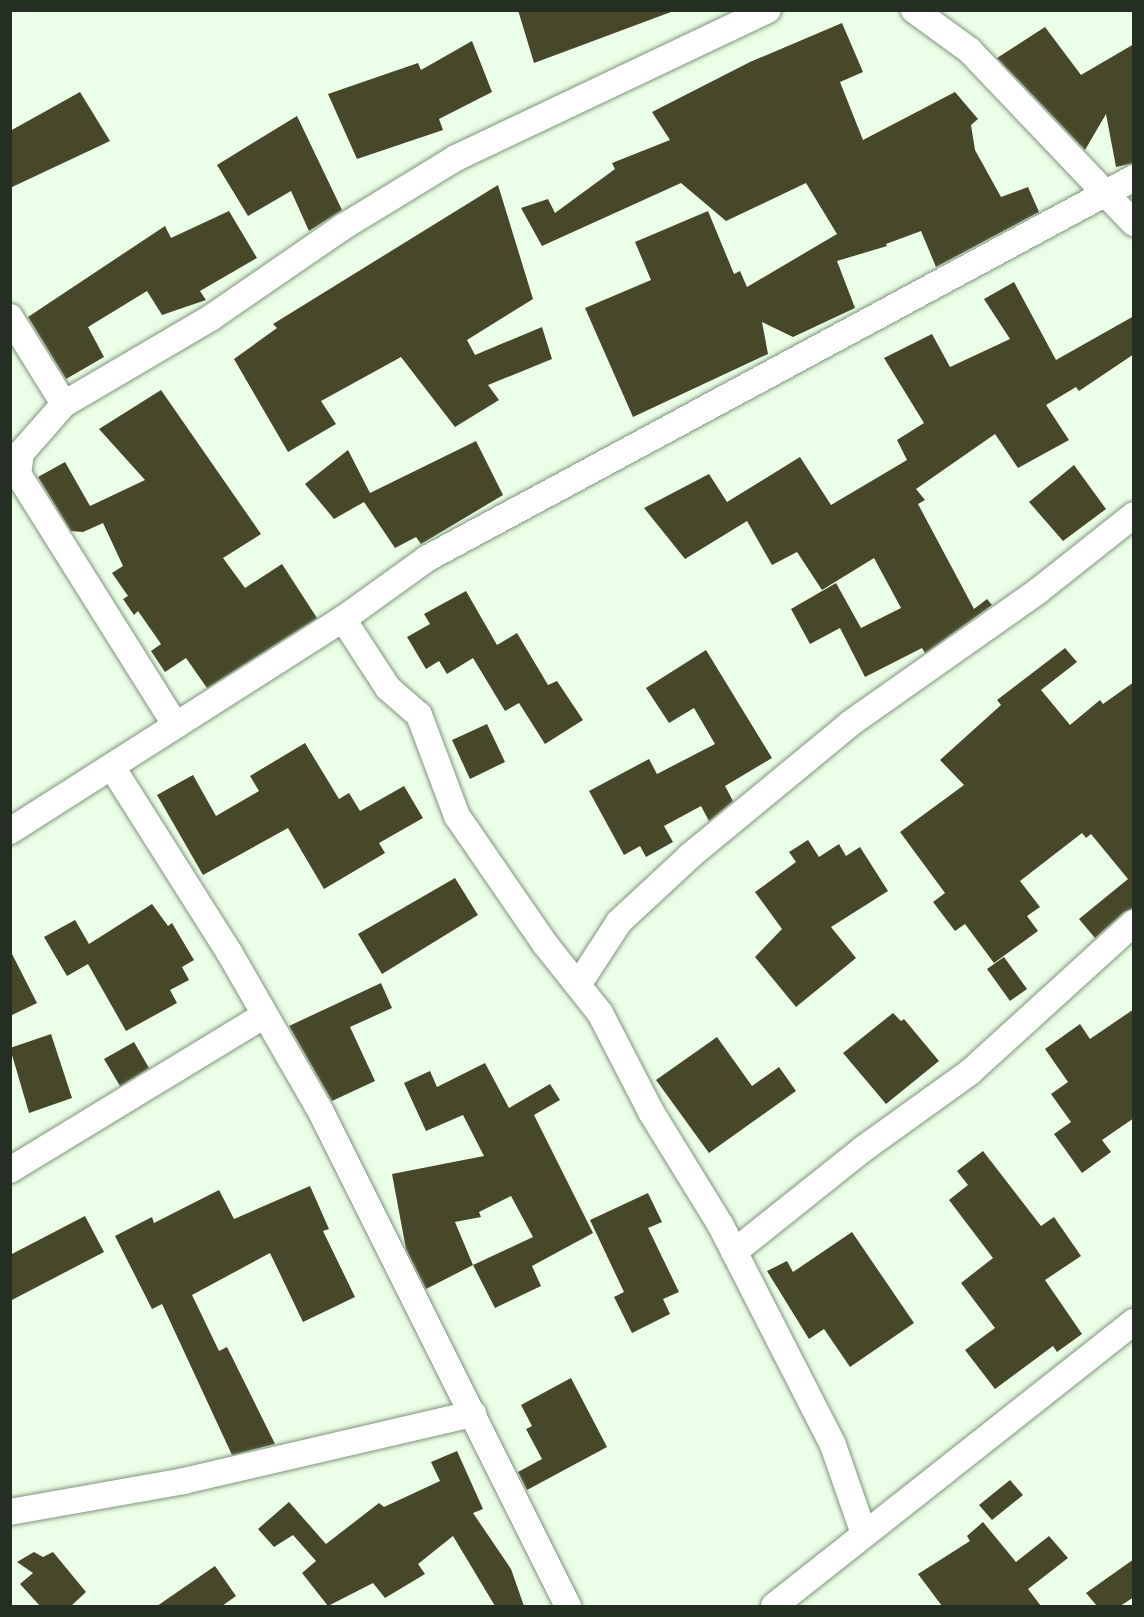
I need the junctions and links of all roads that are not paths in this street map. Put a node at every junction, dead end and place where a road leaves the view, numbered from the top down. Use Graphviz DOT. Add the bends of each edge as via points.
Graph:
graph roads {
  1 [pos="768,10"];
  2 [pos="914,10"];
  3 [pos="1134,178"];
  4 [pos="1107,195"];
  5 [pos="1134,224"];
  6 [pos="10,317"];
  7 [pos="64,405"];
  8 [pos="14,475"];
  9 [pos="1134,515"];
  10 [pos="343,619"];
  11 [pos="176,726"];
  12 [pos="112,767"];
  13 [pos="10,831"];
  14 [pos="1134,923"];
  15 [pos="578,985"];
  16 [pos="265,1015"];
  17 [pos="10,1170"];
  18 [pos="734,1252"];
  19 [pos="1134,1322"];
  20 [pos="473,1414"];
  21 [pos="10,1512"];
  22 [pos="864,1534"];
  23 [pos="568,1606"];
  24 [pos="774,1606"];
  1 -- 7 [label="street" via="456,158 343,227 212,317"];
  2 -- 4 [label="street" via="969,50"];
  3 -- 4 [label="street"];
  4 -- 5 [label="street"];
  4 -- 10 [label="street" via="428,558"];
  6 -- 7 [label="street"];
  7 -- 8 [label="street" via="21,453"];
  8 -- 11 [label="street"];
  9 -- 15 [label="street" via="1038,591 851,723 692,855 619,922"];
  10 -- 11 [label="street"];
  10 -- 15 [label="street" via="388,688 419,715 457,816"];
  11 -- 12 [label="street"];
  12 -- 13 [label="street"];
  12 -- 16 [label="street"];
  14 -- 18 [label="street" via="970,1072 863,1149"];
  15 -- 18 [label="street" via="600,1013 651,1112"];
  16 -- 17 [label="street"];
  16 -- 20 [label="street" via="321,1112"];
  18 -- 22 [label="street" via="833,1445"];
  19 -- 22 [label="street"];
  20 -- 21 [label="street" via="184,1481"];
  20 -- 23 [label="street"];
  22 -- 24 [label="street"];
}
